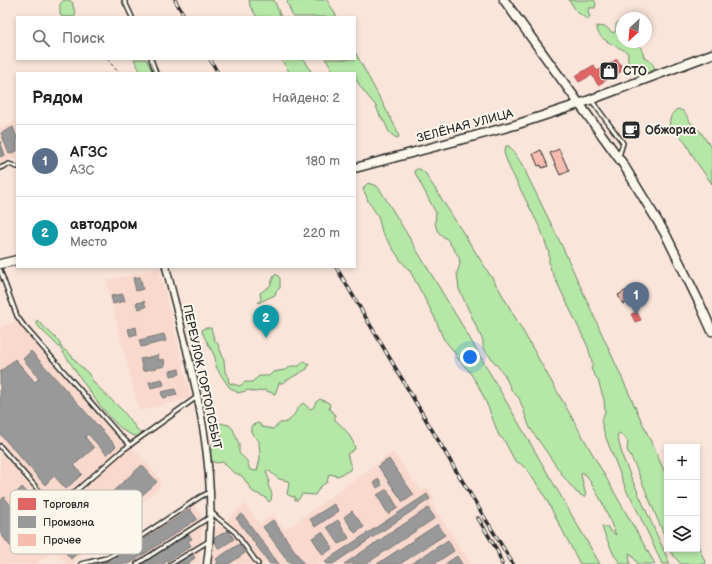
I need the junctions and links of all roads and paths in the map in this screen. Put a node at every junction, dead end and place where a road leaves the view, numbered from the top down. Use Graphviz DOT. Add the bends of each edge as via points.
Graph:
graph roads {
  1 [pos="124,0"];
  2 [pos="504,0"];
  3 [pos="132,16"];
  4 [pos="712,54"];
  5 [pos="108,60"];
  6 [pos="151,60"];
  7 [pos="118,72"];
  8 [pos="156,72"];
  9 [pos="591,100"];
  10 [pos="580,104"];
  11 [pos="618,158"];
  12 [pos="16,166"];
  13 [pos="0,168"];
  14 [pos="356,168"];
  15 [pos="16,260"];
  16 [pos="0,264"];
  17 [pos="166,268"];
  18 [pos="0,270"];
  19 [pos="712,331"];
  20 [pos="197,397"];
  21 [pos="130,445"];
  22 [pos="0,446"];
  23 [pos="38,490"];
  24 [pos="77,490"];
  25 [pos="210,492"];
  26 [pos="211,514"];
  27 [pos="142,536"];
  28 [pos="209,541"];
  29 [pos="114,554"];
  30 [pos="207,563"];
  31 [pos="81,564"];
  32 [pos="137,564"];
  33 [pos="171,564"];
  34 [pos="258,564"];
  1 -- 3 [label="lane"];
  2 -- 10 [label="street"];
  4 -- 9 [label="street, ЗЕЛЁНАЯ УЛИЦА"];
  5 -- 7 [label="path"];
  6 -- 8 [label="lane"];
  9 -- 10 [label="street, ЗЕЛЁНАЯ УЛИЦА"];
  9 -- 11 [label="lane" via="623,143"];
  10 -- 11 [label="street"];
  10 -- 14 [label="street, ЗЕЛЁНАЯ УЛИЦА" via="514,125"];
  11 -- 19 [label="street" via="666,235"];
  12 -- 13 [label="lane" via="9,164"];
  15 -- 16 [label="street"];
  17 -- 20 [label="street, ПЕРЕУЛОК ГОРТОПСБЫТ"];
  18 -- 21 [label="lane" via="17,316 24,326"];
  20 -- 21 [label="lane"];
  20 -- 25 [label="street, ПЕРЕУЛОК ГОРТОПСБЫТ" via="207,447"];
  21 -- 24 [label="lane"];
  22 -- 23 [label="lane"];
  25 -- 26 [label="street, ПЕРЕУЛОК ГОРТОПСБЫТ"];
  25 -- 27 [label="lane"];
  26 -- 28 [label="street, ПЕРЕУЛОК ГОРТОПСБЫТ"];
  26 -- 32 [label="lane"];
  26 -- 34 [label="lane" via="235,532"];
  28 -- 30 [label="street, ПЕРЕУЛОК ГОРТОПСБЫТ"];
  28 -- 33 [label="lane"];
  29 -- 31 [label="lane"];
}
